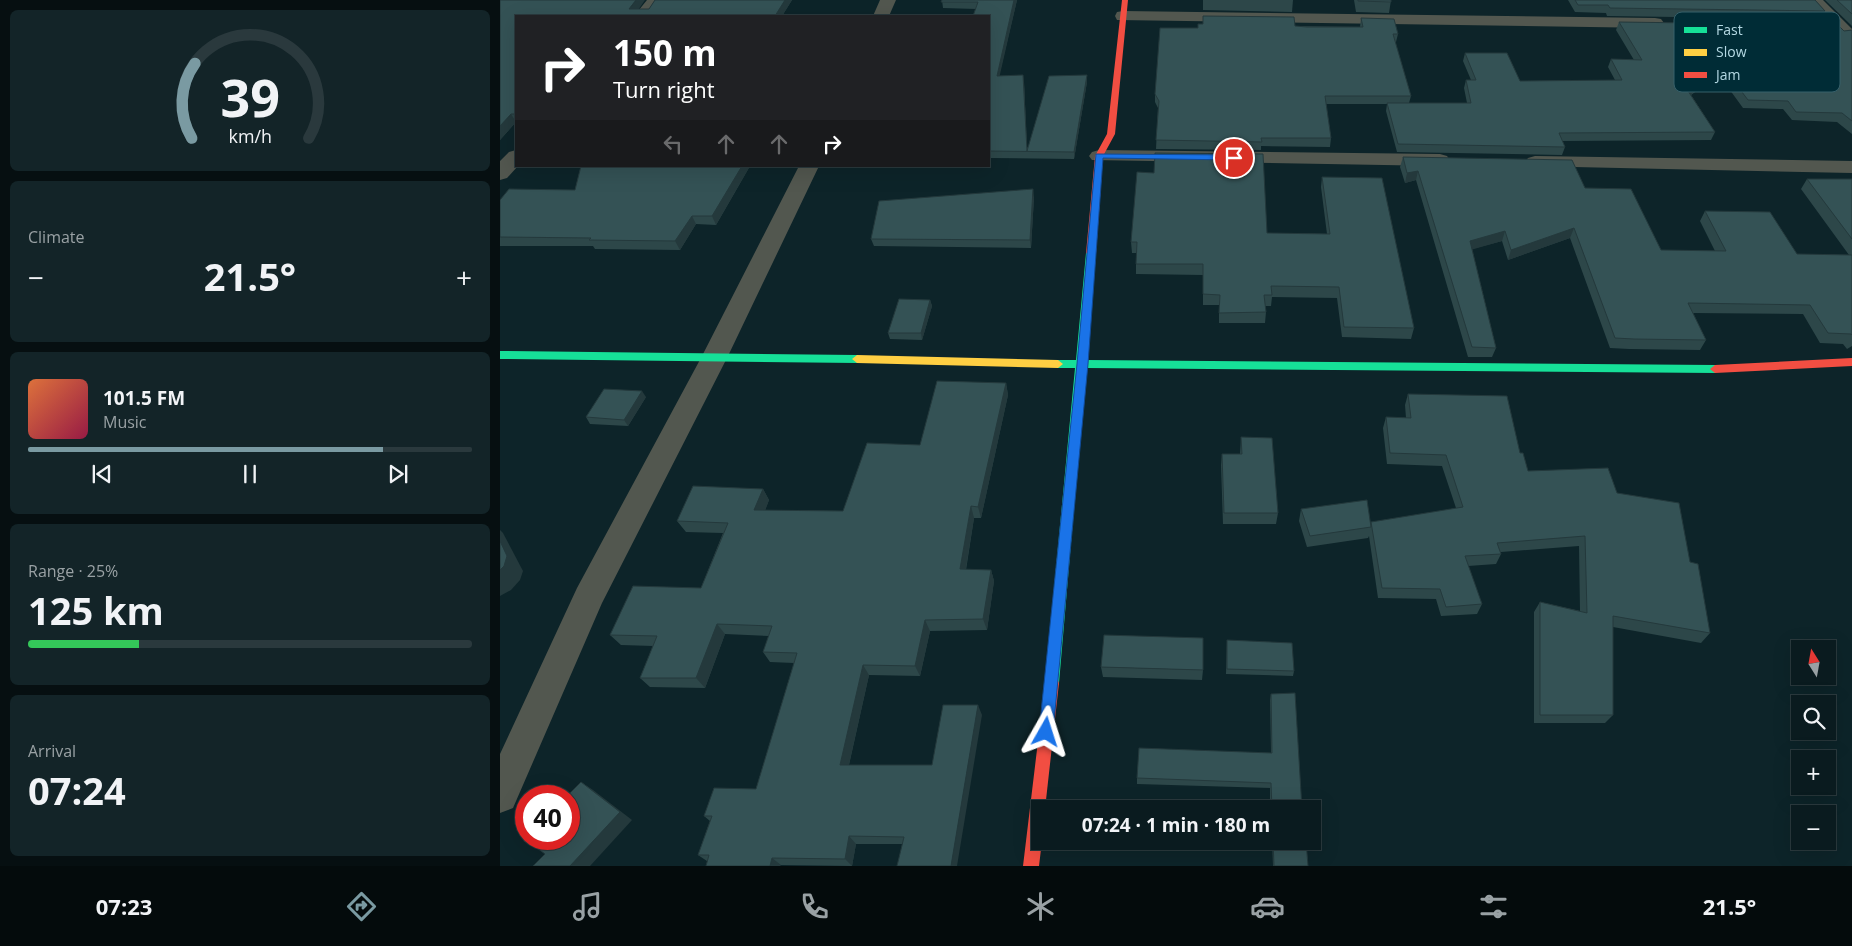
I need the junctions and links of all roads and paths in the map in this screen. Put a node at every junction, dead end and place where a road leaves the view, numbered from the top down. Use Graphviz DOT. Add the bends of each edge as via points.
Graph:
graph roads {
  1 [pos="656,0"];
  2 [pos="888,0"];
  3 [pos="1814,0"];
  4 [pos="1124,8"];
  5 [pos="1826,12"];
  6 [pos="643,15"];
  7 [pos="881,15"];
  8 [pos="1671,23"];
  9 [pos="1840,27"];
  10 [pos="1852,39"];
  11 [pos="1099,156"];
  12 [pos="515,157"];
  13 [pos="1464,161"];
  14 [pos="1513,162"];
  15 [pos="809,167"];
  16 [pos="1852,167"];
  17 [pos="500,174"];
  18 [pos="500,355"];
  19 [pos="715,356"];
  20 [pos="1852,362"];
  21 [pos="1082,364"];
  22 [pos="500,794"];
  23 [pos="1030,866"];
  1 -- 6 [label="street"];
  2 -- 7 [label="street"];
  3 -- 5 [label="street"];
  4 -- 8 [label="street" via="1521,14"];
  4 -- 11 [label="street" via="1111,134"];
  9 -- 10 [label="street"];
  11 -- 13 [label="street"];
  11 -- 21 [label="street"];
  12 -- 17 [label="street"];
  14 -- 16 [label="street"];
  15 -- 19 [label="street"];
  18 -- 19 [label="street"];
  19 -- 21 [label="street"];
  19 -- 22 [label="street" via="588,598"];
  20 -- 21 [label="street" via="1703,370"];
  21 -- 23 [label="street"];
}
